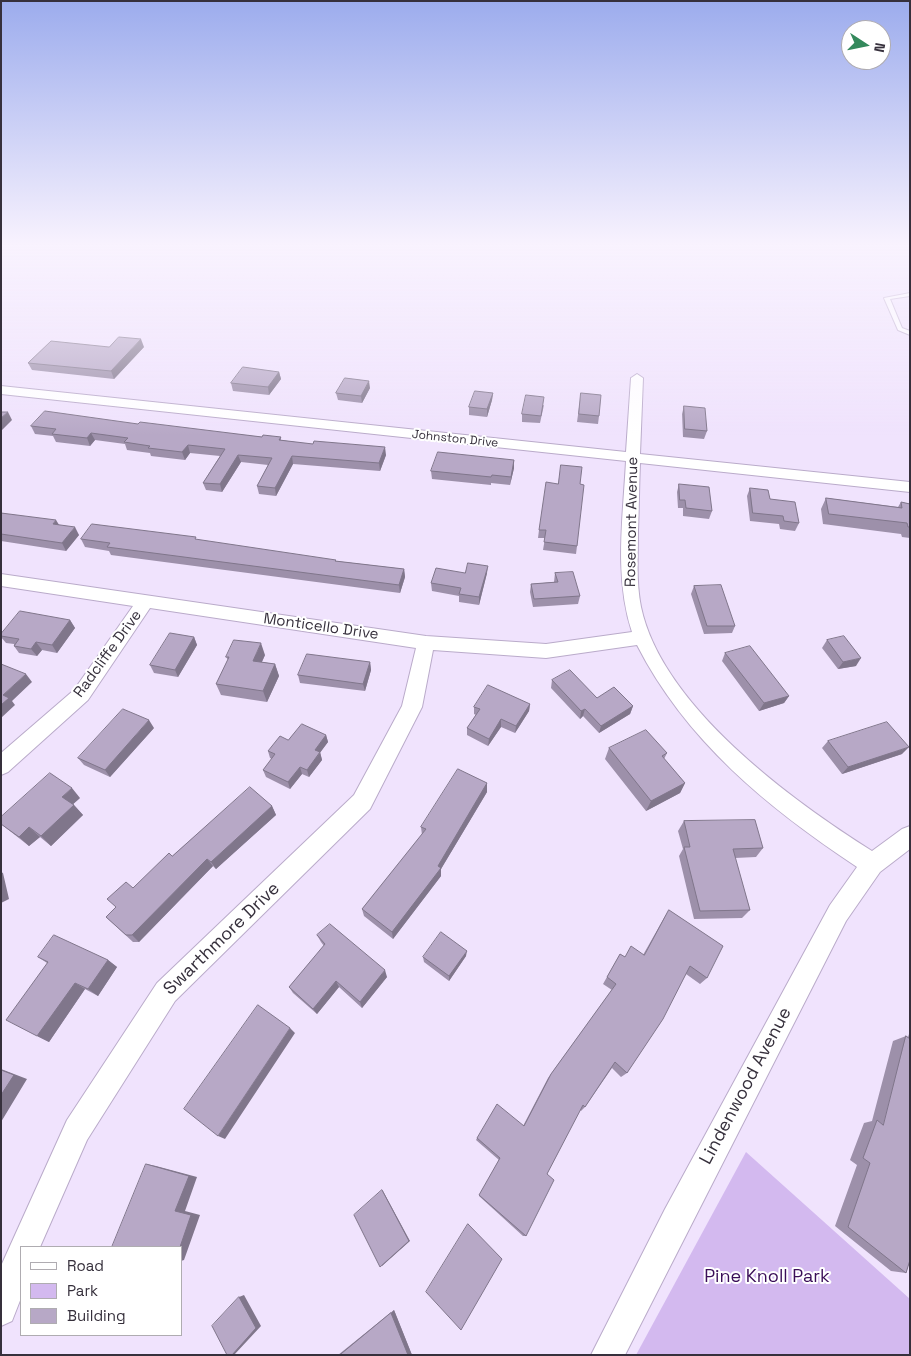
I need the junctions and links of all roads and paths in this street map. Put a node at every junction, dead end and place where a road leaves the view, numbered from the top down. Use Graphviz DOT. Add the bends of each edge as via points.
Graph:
graph roads {
  1 [pos="891,308"];
  2 [pos="910,333"];
  3 [pos="638,378"];
  4 [pos="1,390"];
  5 [pos="632,458"];
  6 [pos="910,487"];
  7 [pos="1,580"];
  8 [pos="146,601"];
  9 [pos="642,637"];
  10 [pos="426,643"];
  11 [pos="1,766"];
  12 [pos="910,836"];
  13 [pos="872,864"];
  14 [pos="25,1246"];
  15 [pos="20,1258"];
  16 [pos="1,1310"];
  17 [pos="607,1355"];
  1 -- 2 [label="lane" via="900,329"];
  3 -- 5 [label="street, Rosemont Avenue"];
  4 -- 5 [label="street, Johnston Drive"];
  5 -- 6 [label="street, Johnston Drive"];
  5 -- 9 [label="street, Rosemont Avenue" via="629,580 633,610"];
  7 -- 8 [label="street, Monticello Drive"];
  8 -- 10 [label="street, Monticello Drive"];
  8 -- 11 [label="street, Radcliffe Drive" via="80,695"];
  9 -- 10 [label="street, Monticello Drive" via="546,651"];
  9 -- 13 [label="street, Rosemont Avenue" via="658,668 681,700 719,744 800,815"];
  10 -- 14 [label="street, Swarthmore Drive" via="412,707 362,802 166,992 77,1130"];
  12 -- 13 [label="street, Lindenwood Avenue"];
  13 -- 17 [label="street, Lindenwood Avenue" via="838,913"];
  15 -- 16 [label="street"];
}
